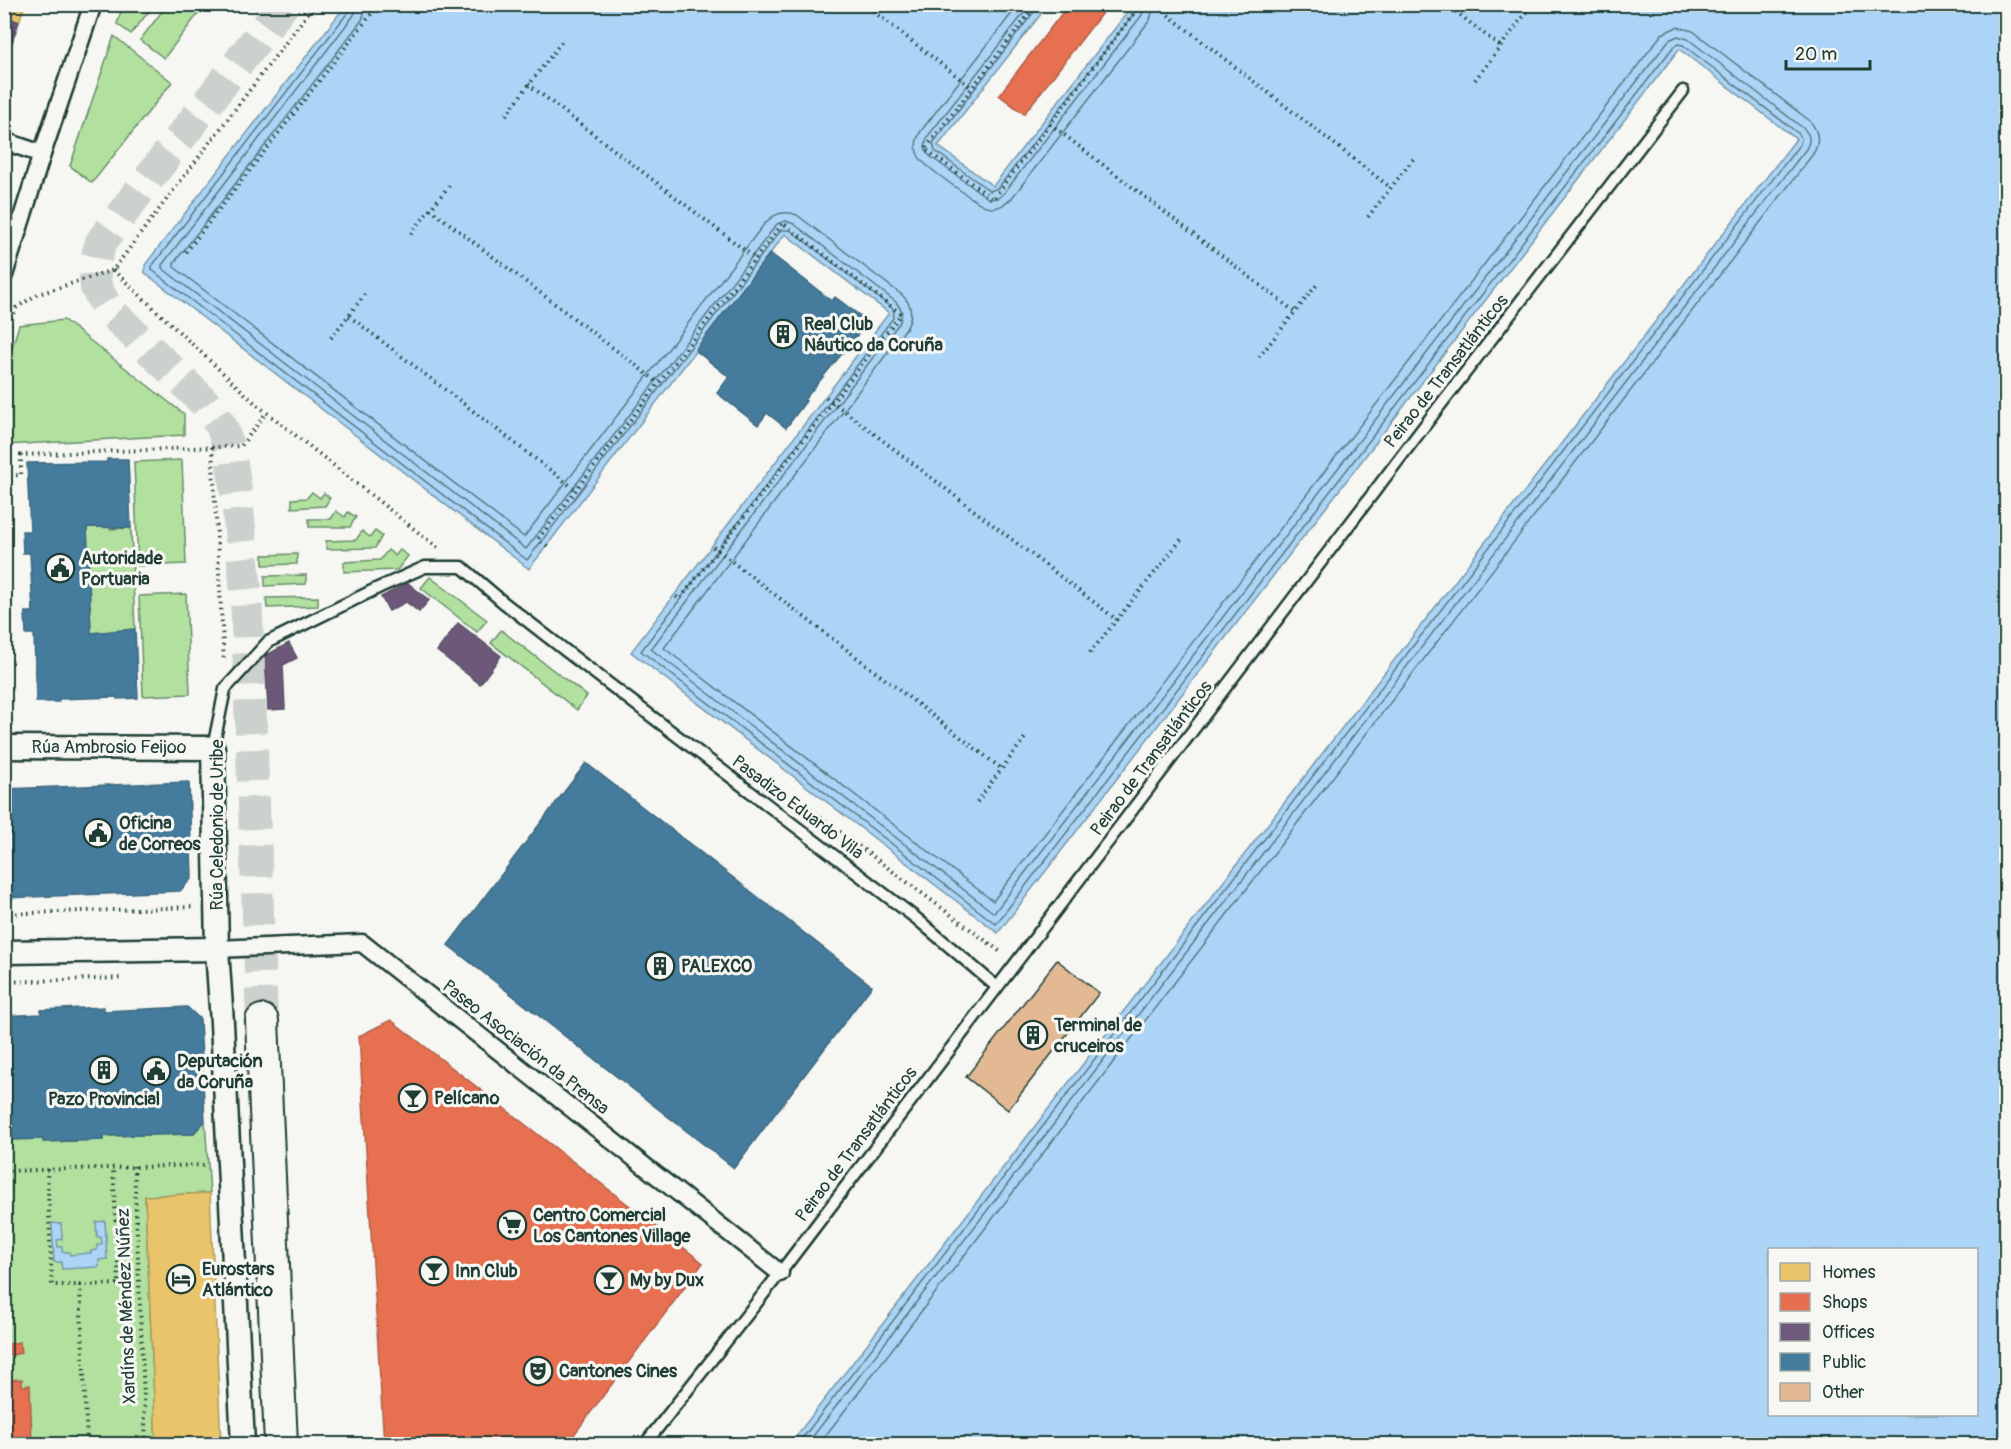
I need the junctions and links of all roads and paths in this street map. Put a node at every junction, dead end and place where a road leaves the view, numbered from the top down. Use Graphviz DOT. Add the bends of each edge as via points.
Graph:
graph roads {
  1 [pos="93,4"];
  2 [pos="315,4"];
  3 [pos="379,4"];
  4 [pos="864,4"];
  5 [pos="1037,4"];
  6 [pos="1141,4"];
  7 [pos="1155,4"];
  8 [pos="1446,4"];
  9 [pos="1533,4"];
  10 [pos="563,40"];
  11 [pos="1501,47"];
  12 [pos="1475,80"];
  13 [pos="528,84"];
  14 [pos="972,88"];
  15 [pos="1683,91"];
  16 [pos="506,115"];
  17 [pos="1050,124"];
  18 [pos="4,141"];
  19 [pos="42,154"];
  20 [pos="1414,158"];
  21 [pos="452,183"];
  22 [pos="1391,188"];
  23 [pos="430,209"];
  24 [pos="1368,217"];
  25 [pos="411,234"];
  26 [pos="186,252"];
  27 [pos="756,259"];
  28 [pos="113,270"];
  29 [pos="4,275"];
  30 [pos="1319,282"];
  31 [pos="366,293"];
  32 [pos="1295,312"];
  33 [pos="349,316"];
  34 [pos="331,338"];
  35 [pos="5,340"];
  36 [pos="1259,357"];
  37 [pos="659,383"];
  38 [pos="826,397"];
  39 [pos="833,402"];
  40 [pos="267,412"];
  41 [pos="212,447"];
  42 [pos="4,476"];
  43 [pos="576,490"];
  44 [pos="1184,536"];
  45 [pos="547,546"];
  46 [pos="713,546"];
  47 [pos="718,551"];
  48 [pos="462,567"];
  49 [pos="675,596"];
  50 [pos="1117,620"];
  51 [pos="1090,653"];
  52 [pos="225,689"];
  53 [pos="1027,735"];
  54 [pos="4,747"];
  55 [pos="213,748"];
  56 [pos="1002,769"];
  57 [pos="977,802"];
  58 [pos="933,900"];
  59 [pos="194,907"];
  60 [pos="4,914"];
  61 [pos="217,949"];
  62 [pos="4,952"];
  63 [pos="1016,964"];
  64 [pos="135,978"];
  65 [pos="4,982"];
  66 [pos="997,987"];
  67 [pos="262,1021"];
  68 [pos="209,1165"];
  69 [pos="134,1166"];
  70 [pos="113,1167"];
  71 [pos="47,1169"];
  72 [pos="4,1171"];
  73 [pos="780,1273"];
  74 [pos="80,1285"];
  75 [pos="87,1444"];
  76 [pos="146,1444"];
  77 [pos="243,1444"];
  78 [pos="280,1444"];
  79 [pos="645,1444"];
  1 -- 19 [label="street"];
  2 -- 28 [label="path"];
  3 -- 26 [label="path"];
  4 -- 14 [label="path"];
  5 -- 14 [label="path"];
  6 -- 17 [label="path"];
  7 -- 22 [label="path"];
  8 -- 11 [label="path"];
  9 -- 11 [label="path"];
  10 -- 13 [label="path"];
  11 -- 12 [label="path"];
  13 -- 16 [label="path"];
  13 -- 27 [label="path"];
  14 -- 17 [label="path" via="925,149 993,199"];
  15 -- 63 [label="lane, Peirao de Transatlánticos"];
  17 -- 32 [label="path"];
  18 -- 19 [label="street"];
  19 -- 29 [label="street"];
  20 -- 22 [label="path"];
  21 -- 23 [label="path"];
  22 -- 24 [label="path"];
  23 -- 25 [label="path"];
  23 -- 37 [label="path"];
  27 -- 37 [label="path"];
  27 -- 39 [label="path" via="783,223 901,314"];
  28 -- 35 [label="path" via="36,295 16,308"];
  28 -- 40 [label="path"];
  30 -- 32 [label="path"];
  31 -- 33 [label="path"];
  32 -- 36 [label="path"];
  33 -- 34 [label="path"];
  33 -- 43 [label="path"];
  37 -- 43 [label="path"];
  38 -- 39 [label="path"];
  39 -- 47 [label="path"];
  39 -- 50 [label="path"];
  40 -- 41 [label="path" via="241,446"];
  40 -- 48 [label="path"];
  41 -- 42 [label="path" via="21,455 21,475"];
  41 -- 52 [label="path"];
  43 -- 45 [label="path" via="538,539"];
  44 -- 50 [label="path"];
  46 -- 47 [label="path"];
  47 -- 49 [label="path" via="680,599"];
  47 -- 56 [label="path"];
  48 -- 52 [label="lane" via="425,567 268,642"];
  48 -- 66 [label="lane, Pasadizo Eduardo Vila" via="917,919"];
  50 -- 51 [label="path"];
  52 -- 55 [label="lane, Rúa Celedonio de Uribe"];
  53 -- 56 [label="path"];
  54 -- 55 [label="street, Rúa Ambrosio Feijoo"];
  55 -- 61 [label="street, Rúa Celedonio de Uribe"];
  56 -- 57 [label="path"];
  58 -- 63 [label="path"];
  59 -- 60 [label="path"];
  61 -- 62 [label="street"];
  61 -- 73 [label="street, Paseo Asociación da Prensa" via="362,943"];
  61 -- 77 [label="street, Rúa Celedonio de Uribe"];
  63 -- 66 [label="lane, Peirao de Transatlánticos"];
  64 -- 65 [label="path"];
  66 -- 73 [label="lane, Peirao de Transatlánticos"];
  67 -- 78 [label="main road"];
  68 -- 69 [label="path"];
  69 -- 70 [label="path"];
  69 -- 76 [label="path, Xardíns de Méndez Núñez"];
  70 -- 71 [label="path"];
  70 -- 74 [label="path" via="118,1284"];
  71 -- 72 [label="path"];
  71 -- 74 [label="path" via="52,1285"];
  73 -- 79 [label="lane, Peirao de Transatlánticos"];
  74 -- 75 [label="path"];
}
